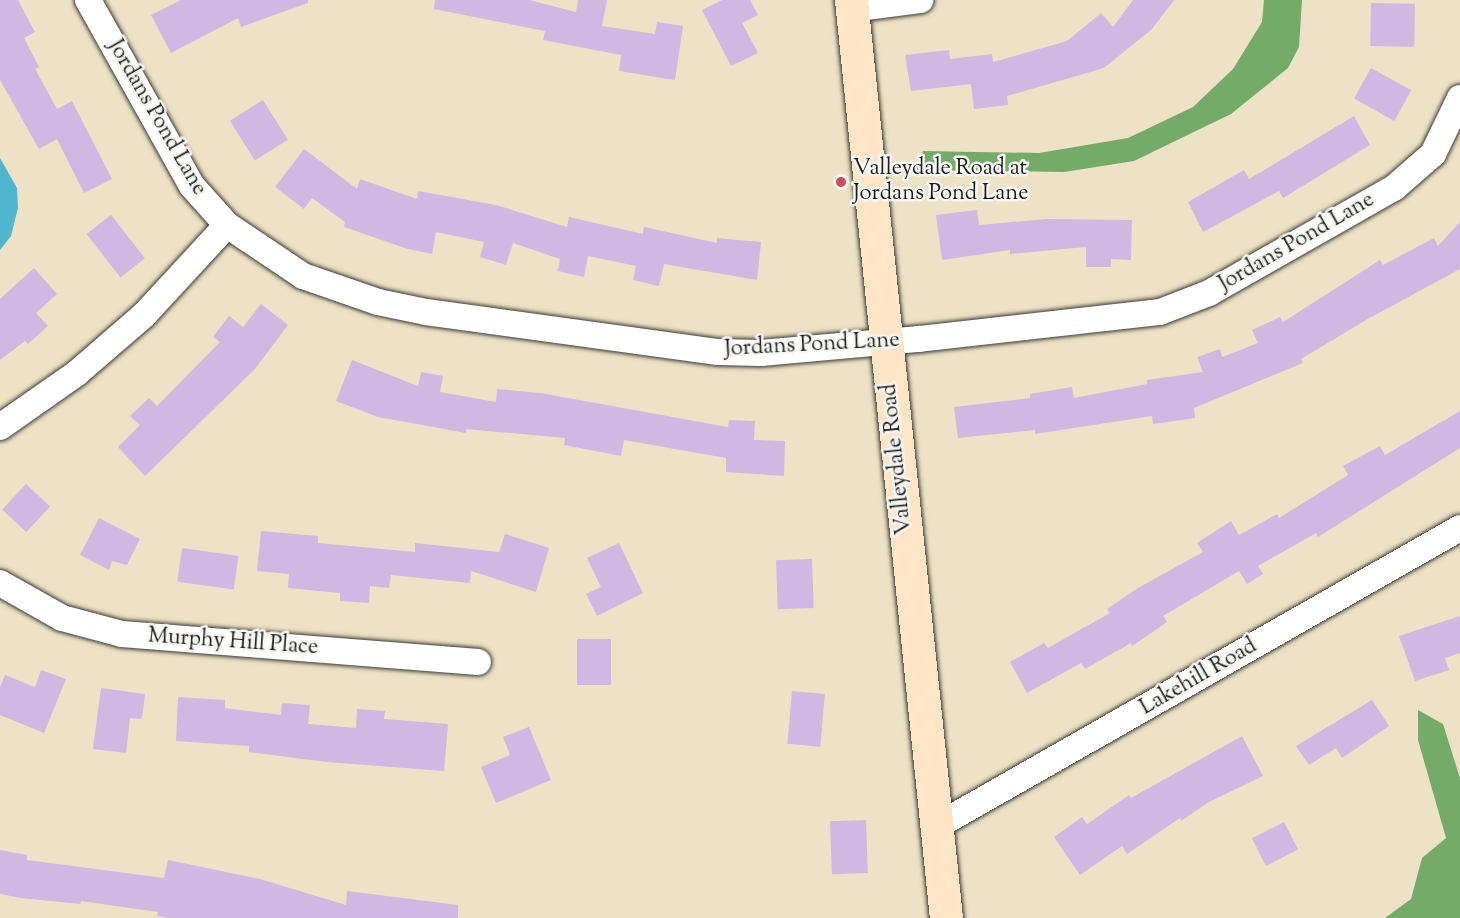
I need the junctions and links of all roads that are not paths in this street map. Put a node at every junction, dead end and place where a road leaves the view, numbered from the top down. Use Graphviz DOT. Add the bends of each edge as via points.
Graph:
graph roads {
  1 [pos="88,0"];
  2 [pos="920,0"];
  3 [pos="852,4"];
  4 [pos="1460,98"];
  5 [pos="227,225"];
  6 [pos="886,342"];
  7 [pos="0,427"];
  8 [pos="1460,528"];
  9 [pos="0,583"];
  10 [pos="478,662"];
  11 [pos="937,826"];
  12 [pos="946,918"];
  1 -- 5 [label="street, Jordans Pond Lane" via="170,151 192,186"];
  2 -- 3 [label="street"];
  3 -- 6 [label="street, Valleydale Road"];
  4 -- 6 [label="street, Jordans Pond Lane" via="1433,154 1394,188 1209,293 1160,312"];
  5 -- 6 [label="street, Jordans Pond Lane" via="303,276 344,292 426,312 718,352 761,353"];
  5 -- 7 [label="street" via="146,314 77,373"];
  6 -- 11 [label="street, Valleydale Road"];
  8 -- 11 [label="street, Lakehill Road"];
  9 -- 10 [label="street, Murphy Hill Place" via="62,618 112,633"];
  11 -- 12 [label="street, Valleydale Road"];
}
